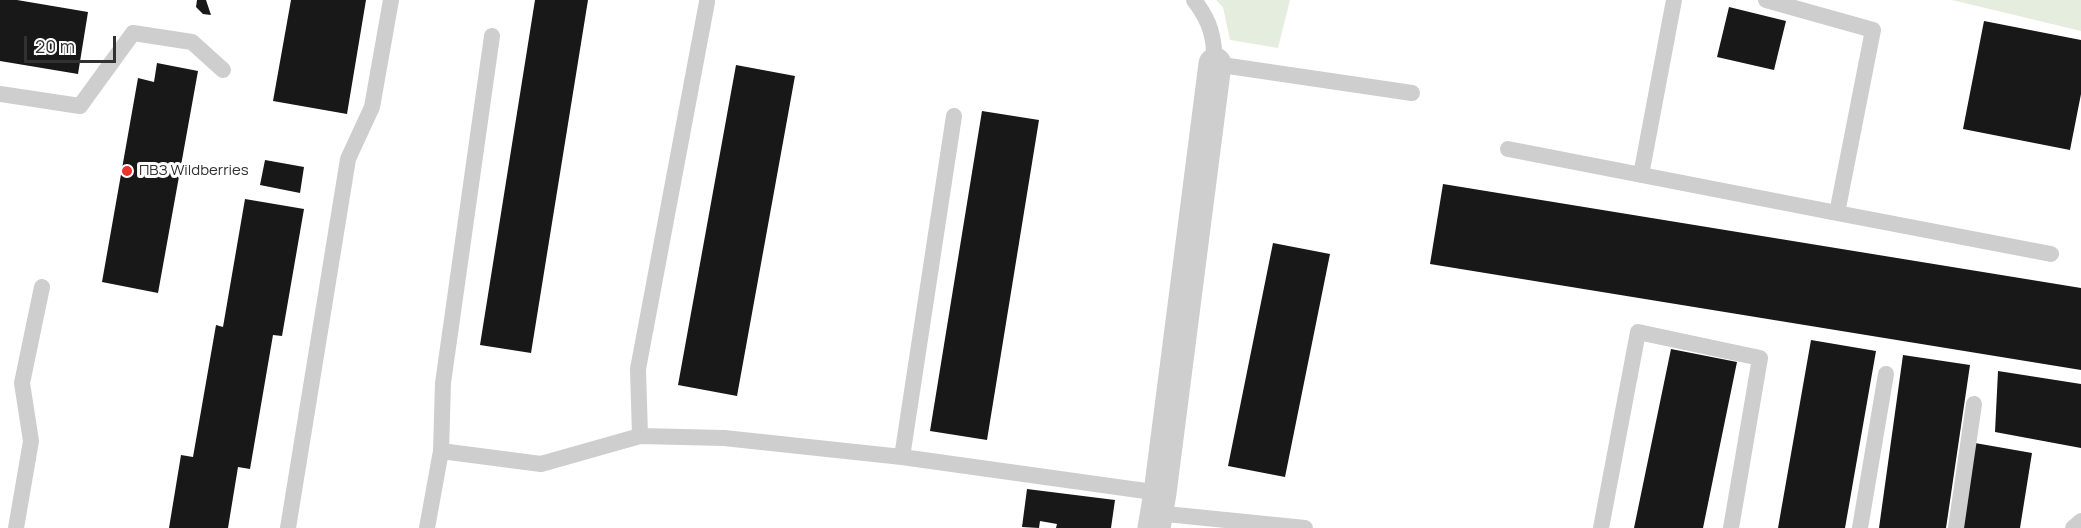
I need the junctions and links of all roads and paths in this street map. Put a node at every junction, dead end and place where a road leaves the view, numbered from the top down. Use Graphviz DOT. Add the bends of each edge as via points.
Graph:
graph roads {
  1 [pos="391,0"];
  2 [pos="1194,0"];
  3 [pos="1674,0"];
  4 [pos="1766,0"];
  5 [pos="706,2"];
  6 [pos="492,36"];
  7 [pos="1215,64"];
  8 [pos="223,70"];
  9 [pos="1412,93"];
  10 [pos="0,94"];
  11 [pos="954,116"];
  12 [pos="1508,149"];
  13 [pos="1641,175"];
  14 [pos="1837,213"];
  15 [pos="2051,254"];
  16 [pos="42,287"];
  17 [pos="1886,374"];
  18 [pos="1974,404"];
  19 [pos="640,436"];
  20 [pos="441,451"];
  21 [pos="902,457"];
  22 [pos="1157,511"];
  23 [pos="2081,521"];
  24 [pos="16,528"];
  25 [pos="288,528"];
  26 [pos="427,528"];
  27 [pos="1305,528"];
  28 [pos="1600,528"];
  29 [pos="1731,528"];
  30 [pos="1860,528"];
  31 [pos="1956,528"];
  32 [pos="2073,528"];
  1 -- 25 [label="lane" via="372,107 348,159"];
  2 -- 7 [label="lane" via="1207,17"];
  3 -- 13 [label="lane"];
  4 -- 14 [label="lane" via="1873,30"];
  5 -- 19 [label="lane" via="638,369"];
  6 -- 20 [label="lane" via="443,383"];
  7 -- 9 [label="lane"];
  7 -- 22 [label="street"];
  8 -- 10 [label="lane" via="192,42 133,33 80,106"];
  11 -- 21 [label="lane"];
  12 -- 13 [label="lane"];
  13 -- 14 [label="lane"];
  14 -- 15 [label="lane"];
  16 -- 24 [label="lane" via="22,382 31,441"];
  17 -- 30 [label="lane"];
  18 -- 31 [label="lane"];
  19 -- 20 [label="lane" via="541,464"];
  19 -- 21 [label="lane" via="724,438"];
  20 -- 26 [label="lane"];
  21 -- 22 [label="lane"];
  22 -- 27 [label="lane"];
  23 -- 32 [label="lane"];
  28 -- 29 [label="lane" via="1638,332 1760,358"];
}
